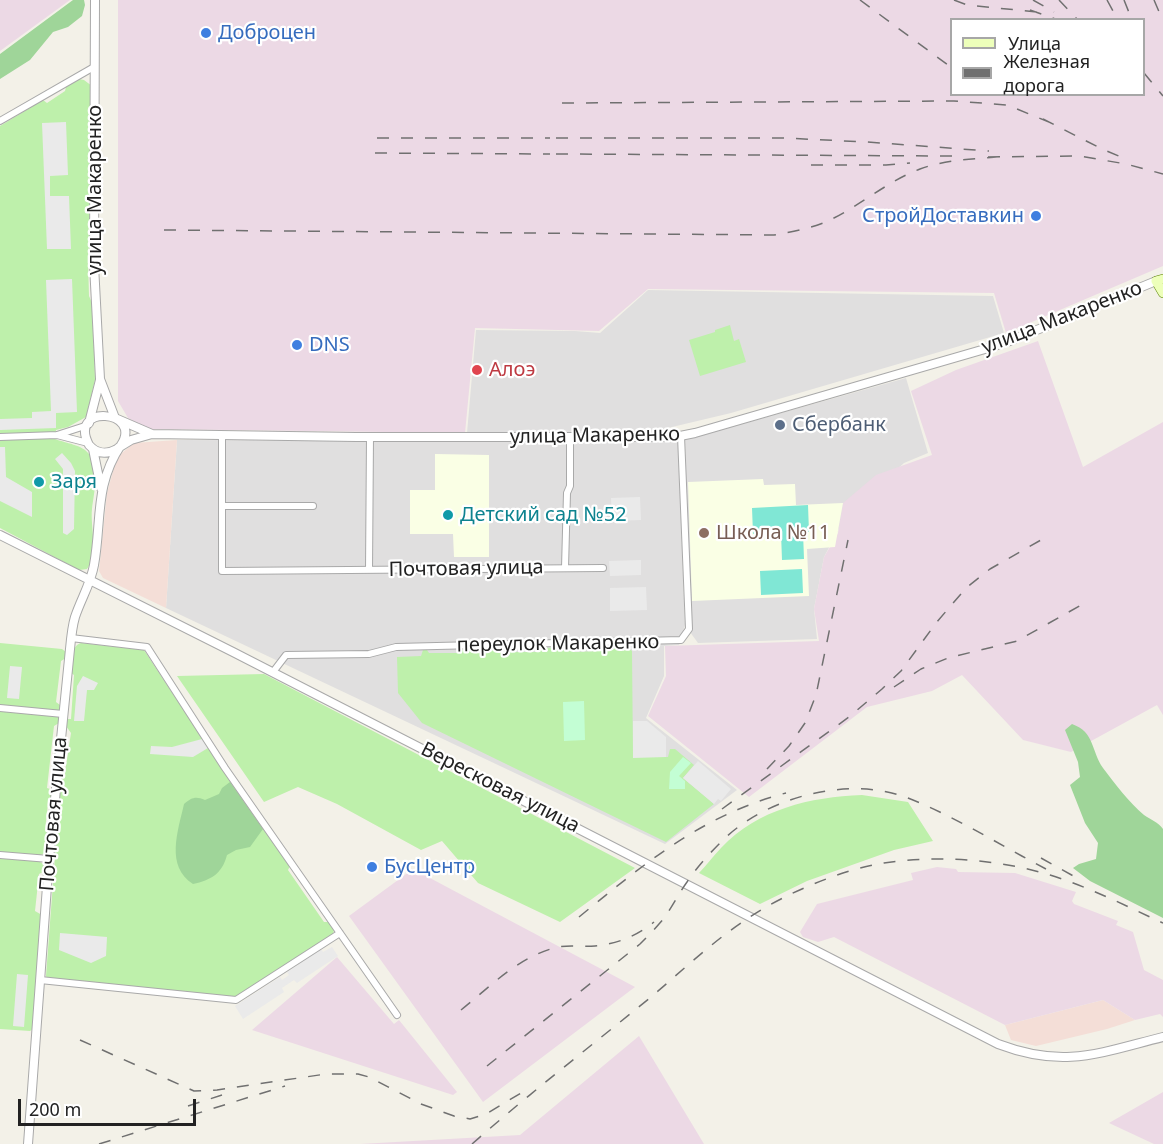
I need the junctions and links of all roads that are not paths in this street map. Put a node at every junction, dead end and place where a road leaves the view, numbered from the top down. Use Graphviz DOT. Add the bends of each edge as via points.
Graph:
graph roads {
  1 [pos="95,0"];
  2 [pos="94,67"];
  3 [pos="0,121"];
  4 [pos="1160,280"];
  5 [pos="1163,293"];
  6 [pos="100,379"];
  7 [pos="115,418"];
  8 [pos="89,424"];
  9 [pos="152,434"];
  10 [pos="57,435"];
  11 [pos="222,435"];
  12 [pos="681,436"];
  13 [pos="0,437"];
  14 [pos="370,437"];
  15 [pos="570,438"];
  16 [pos="91,446"];
  17 [pos="117,449"];
  18 [pos="101,489"];
  19 [pos="313,506"];
  20 [pos="222,507"];
  21 [pos="0,535"];
  22 [pos="565,568"];
  23 [pos="603,568"];
  24 [pos="369,570"];
  25 [pos="91,580"];
  26 [pos="71,638"];
  27 [pos="273,672"];
  28 [pos="0,708"];
  29 [pos="63,714"];
  30 [pos="0,855"];
  31 [pos="49,859"];
  32 [pos="340,933"];
  33 [pos="40,980"];
  34 [pos="397,1015"];
  35 [pos="1163,1037"];
  36 [pos="28,1144"];
  1 -- 2 [label="street, улица Макаренко"];
  2 -- 3 [label="street"];
  2 -- 6 [label="street, улица Макаренко" via="94,265"];
  4 -- 5 [label="main road"];
  4 -- 12 [label="street, улица Макаренко" via="1010,341"];
  6 -- 7 [label="street, улица Макаренко"];
  6 -- 8 [label="street, улица Макаренко"];
  7 -- 8 [label="street" via="100,416"];
  7 -- 9 [label="street, улица Макаренко"];
  7 -- 17 [label="street" via="124,430"];
  8 -- 10 [label="street"];
  8 -- 16 [label="street" via="86,432"];
  9 -- 11 [label="street, улица Макаренко"];
  9 -- 17 [label="street, улица Макаренко"];
  10 -- 13 [label="street"];
  10 -- 16 [label="street"];
  11 -- 14 [label="street, улица Макаренко"];
  11 -- 20 [label="street"];
  12 -- 15 [label="street, улица Макаренко"];
  12 -- 27 [label="street, переулок Макаренко" via="689,629 681,640 396,647 369,654 286,655"];
  14 -- 15 [label="street, улица Макаренко"];
  14 -- 24 [label="street"];
  15 -- 22 [label="street"];
  16 -- 17 [label="street" via="105,453"];
  16 -- 18 [label="street, Почтовая улица"];
  17 -- 18 [label="street, Почтовая улица"];
  18 -- 25 [label="street, Почтовая улица"];
  19 -- 20 [label="street"];
  20 -- 24 [label="street, Почтовая улица" via="222,571"];
  21 -- 25 [label="street, Вересковая улица"];
  22 -- 23 [label="street, Почтовая улица"];
  22 -- 24 [label="street, Почтовая улица"];
  25 -- 26 [label="street, Почтовая улица" via="75,617"];
  25 -- 27 [label="street, Вересковая улица"];
  26 -- 29 [label="street, Почтовая улица"];
  26 -- 32 [label="street" via="147,647 225,768"];
  27 -- 35 [label="street, Вересковая улица" via="998,1044 1046,1058 1077,1058"];
  28 -- 29 [label="street"];
  29 -- 31 [label="street, Почтовая улица"];
  30 -- 31 [label="street"];
  31 -- 33 [label="street, Почтовая улица"];
  32 -- 33 [label="street" via="236,1000"];
  32 -- 34 [label="street"];
  33 -- 36 [label="street, Почтовая улица"];
}
